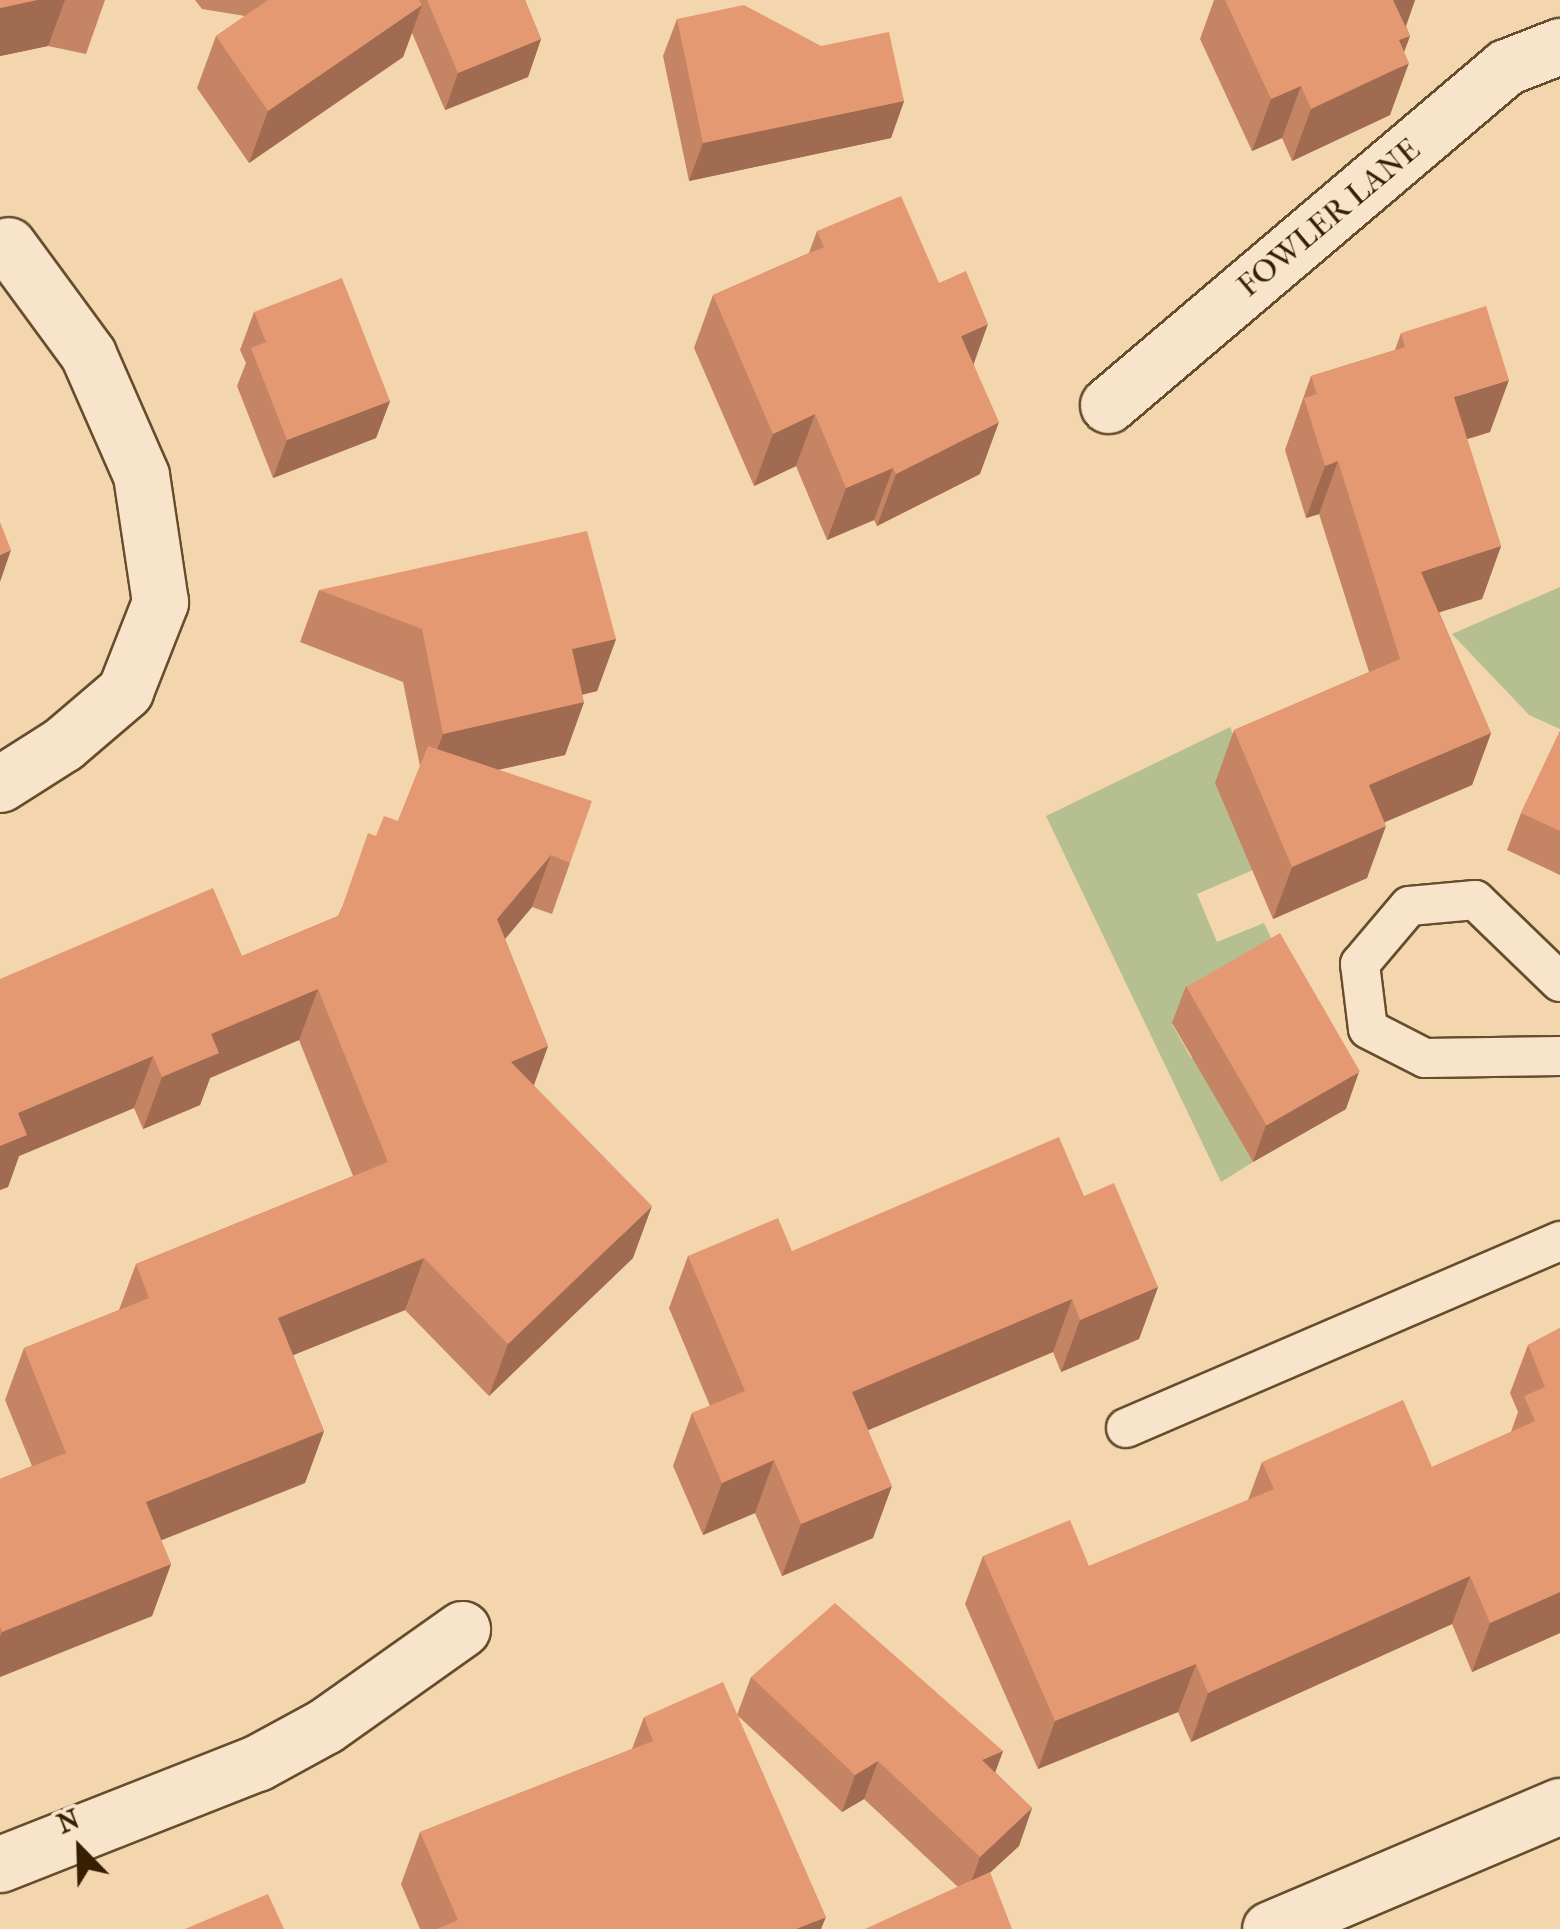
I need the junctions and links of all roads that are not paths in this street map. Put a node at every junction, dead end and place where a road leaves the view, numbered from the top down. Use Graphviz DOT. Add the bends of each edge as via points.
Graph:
graph roads {
  1 [pos="1560,46"];
  2 [pos="8,245"];
  3 [pos="1108,405"];
  4 [pos="0,784"];
  5 [pos="1560,982"];
  6 [pos="1560,1056"];
  7 [pos="1560,1242"];
  8 [pos="1126,1428"];
  9 [pos="462,1629"];
  10 [pos="1560,1806"];
  11 [pos="0,1864"];
  12 [pos="1270,1929"];
  1 -- 3 [label="street, FOWLER LANE" via="1506,67"];
  2 -- 4 [label="street" via="88,354 141,475 160,602 125,691 63,744"];
  5 -- 6 [label="lane" via="1475,900 1409,906 1360,964 1368,1029 1426,1058"];
  7 -- 8 [label="lane"];
  9 -- 11 [label="street" via="325,1726 257,1763"];
  10 -- 12 [label="street"];
}
